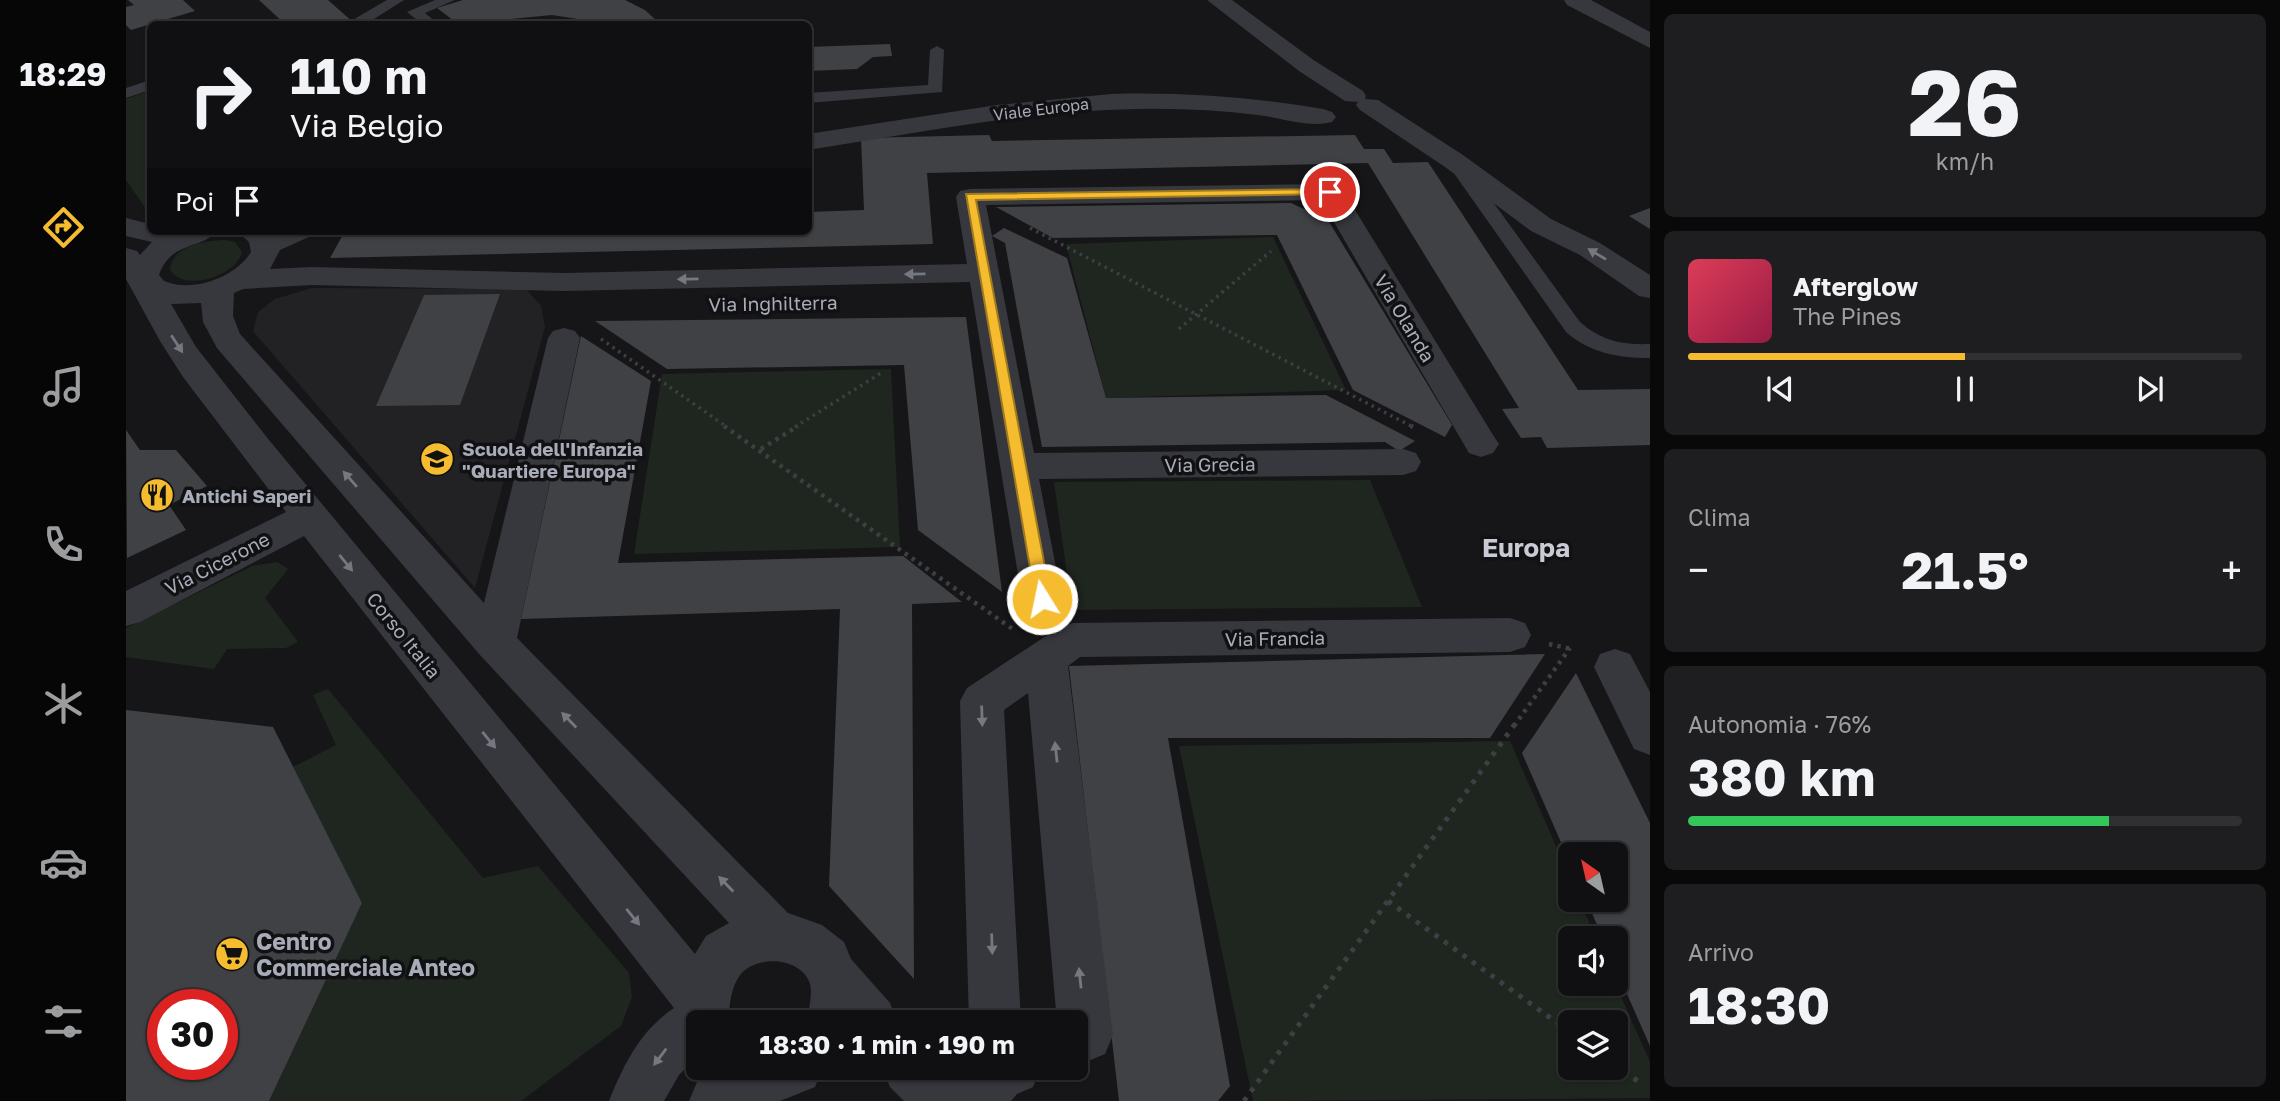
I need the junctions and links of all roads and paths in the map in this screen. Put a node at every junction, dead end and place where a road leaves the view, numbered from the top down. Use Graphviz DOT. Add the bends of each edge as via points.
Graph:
graph roads {
  1 [pos="397,0"];
  2 [pos="448,0"];
  3 [pos="1218,0"];
  4 [pos="1575,0"];
  5 [pos="361,21"];
  6 [pos="427,21"];
  7 [pos="1650,41"];
  8 [pos="937,50"];
  9 [pos="1307,66"];
  10 [pos="147,86"];
  11 [pos="126,93"];
  12 [pos="812,98"];
  13 [pos="1341,111"];
  14 [pos="812,141"];
  15 [pos="1454,161"];
  16 [pos="970,197"];
  17 [pos="1541,225"];
  18 [pos="126,227"];
  19 [pos="147,230"];
  20 [pos="190,235"];
  21 [pos="288,235"];
  22 [pos="261,245"];
  23 [pos="1271,251"];
  24 [pos="136,270"];
  25 [pos="311,276"];
  26 [pos="229,285"];
  27 [pos="986,286"];
  28 [pos="1650,289"];
  29 [pos="1650,313"];
  30 [pos="1196,314"];
  31 [pos="1179,329"];
  32 [pos="565,338"];
  33 [pos="601,338"];
  34 [pos="1650,351"];
  35 [pos="881,373"];
  36 [pos="1481,444"];
  37 [pos="761,450"];
  38 [pos="1403,462"];
  39 [pos="1018,466"];
  40 [pos="309,517"];
  41 [pos="1042,599"];
  42 [pos="126,610"];
  43 [pos="1010,626"];
  44 [pos="1510,635"];
  45 [pos="495,643"];
  46 [pos="1570,648"];
  47 [pos="1046,659"];
  48 [pos="1615,667"];
  49 [pos="1650,735"];
  50 [pos="1388,901"];
  51 [pos="774,934"];
  52 [pos="833,999"];
  53 [pos="695,1010"];
  54 [pos="702,1010"];
  55 [pos="851,1010"];
  56 [pos="995,1010"];
  57 [pos="1083,1010"];
  58 [pos="1558,1023"];
  59 [pos="686,1030"];
  60 [pos="1628,1074"];
  61 [pos="751,1080"];
  62 [pos="1639,1082"];
  63 [pos="636,1101"];
  64 [pos="716,1101"];
  65 [pos="1244,1101"];
  1 -- 5 [label="lane"];
  2 -- 6 [label="lane" via="414,12"];
  3 -- 9 [label="street"];
  4 -- 7 [label="street"];
  8 -- 12 [label="lane" via="936,89"];
  9 -- 13 [label="street"];
  9 -- 13 [label="street"];
  10 -- 11 [label="lane"];
  13 -- 14 [label="street, Viale Europa" via="1171,101 1086,103"];
  13 -- 15 [label="street, Viale Europa" via="1427,145"];
  15 -- 17 [label="street, Viale Europa"];
  15 -- 34 [label="lane" via="1573,327 1593,344"];
  16 -- 27 [label="street"];
  16 -- 30 [label="path"];
  16 -- 36 [label="street, Via Olanda" via="1330,192"];
  28 -- 17 [label="street, Viale Europa, one-way" via="1590,249"];
  17 -- 29 [label="street, Viale Europa" via="1580,271"];
  18 -- 19 [label="street"];
  20 -- 24 [label="street" via="153,256 144,275"];
  21 -- 22 [label="street"];
  22 -- 25 [label="street, Via Inghilterra"];
  22 -- 26 [label="street" via="255,270"];
  23 -- 30 [label="path"];
  24 -- 26 [label="street, Via Inghilterra" via="155,290 183,296"];
  24 -- 40 [label="street, Corso Italia, one-way" via="181,351"];
  25 -- 26 [label="street, Via Inghilterra"];
  25 -- 27 [label="street, Via Inghilterra" via="565,282 602,306"];
  45 -- 26 [label="street, one-way" via="228,341 215,314"];
  27 -- 39 [label="street"];
  30 -- 31 [label="path"];
  30 -- 36 [label="path" via="1443,442"];
  32 -- 45 [label="street"];
  33 -- 37 [label="path"];
  35 -- 37 [label="path"];
  37 -- 43 [label="path"];
  38 -- 39 [label="street, Via Grecia"];
  39 -- 41 [label="street"];
  40 -- 42 [label="street, Via Cicerone"];
  40 -- 53 [label="street, Corso Italia, one-way"];
  44 -- 46 [label="path"];
  44 -- 47 [label="street, Via Francia" via="1073,640"];
  51 -- 45 [label="street, one-way"];
  46 -- 48 [label="path"];
  46 -- 50 [label="path"];
  47 -- 56 [label="street, Via Francia, one-way" via="982,701"];
  57 -- 47 [label="street, one-way"];
  48 -- 49 [label="street"];
  50 -- 58 [label="path"];
  50 -- 65 [label="path"];
  51 -- 52 [label="street" via="810,945 823,959"];
  51 -- 54 [label="street" via="754,937 719,961 707,980"];
  52 -- 55 [label="street"];
  59 -- 63 [label="street, one-way" via="648,1073"];
  60 -- 62 [label="path"];
  61 -- 64 [label="street"];
}
